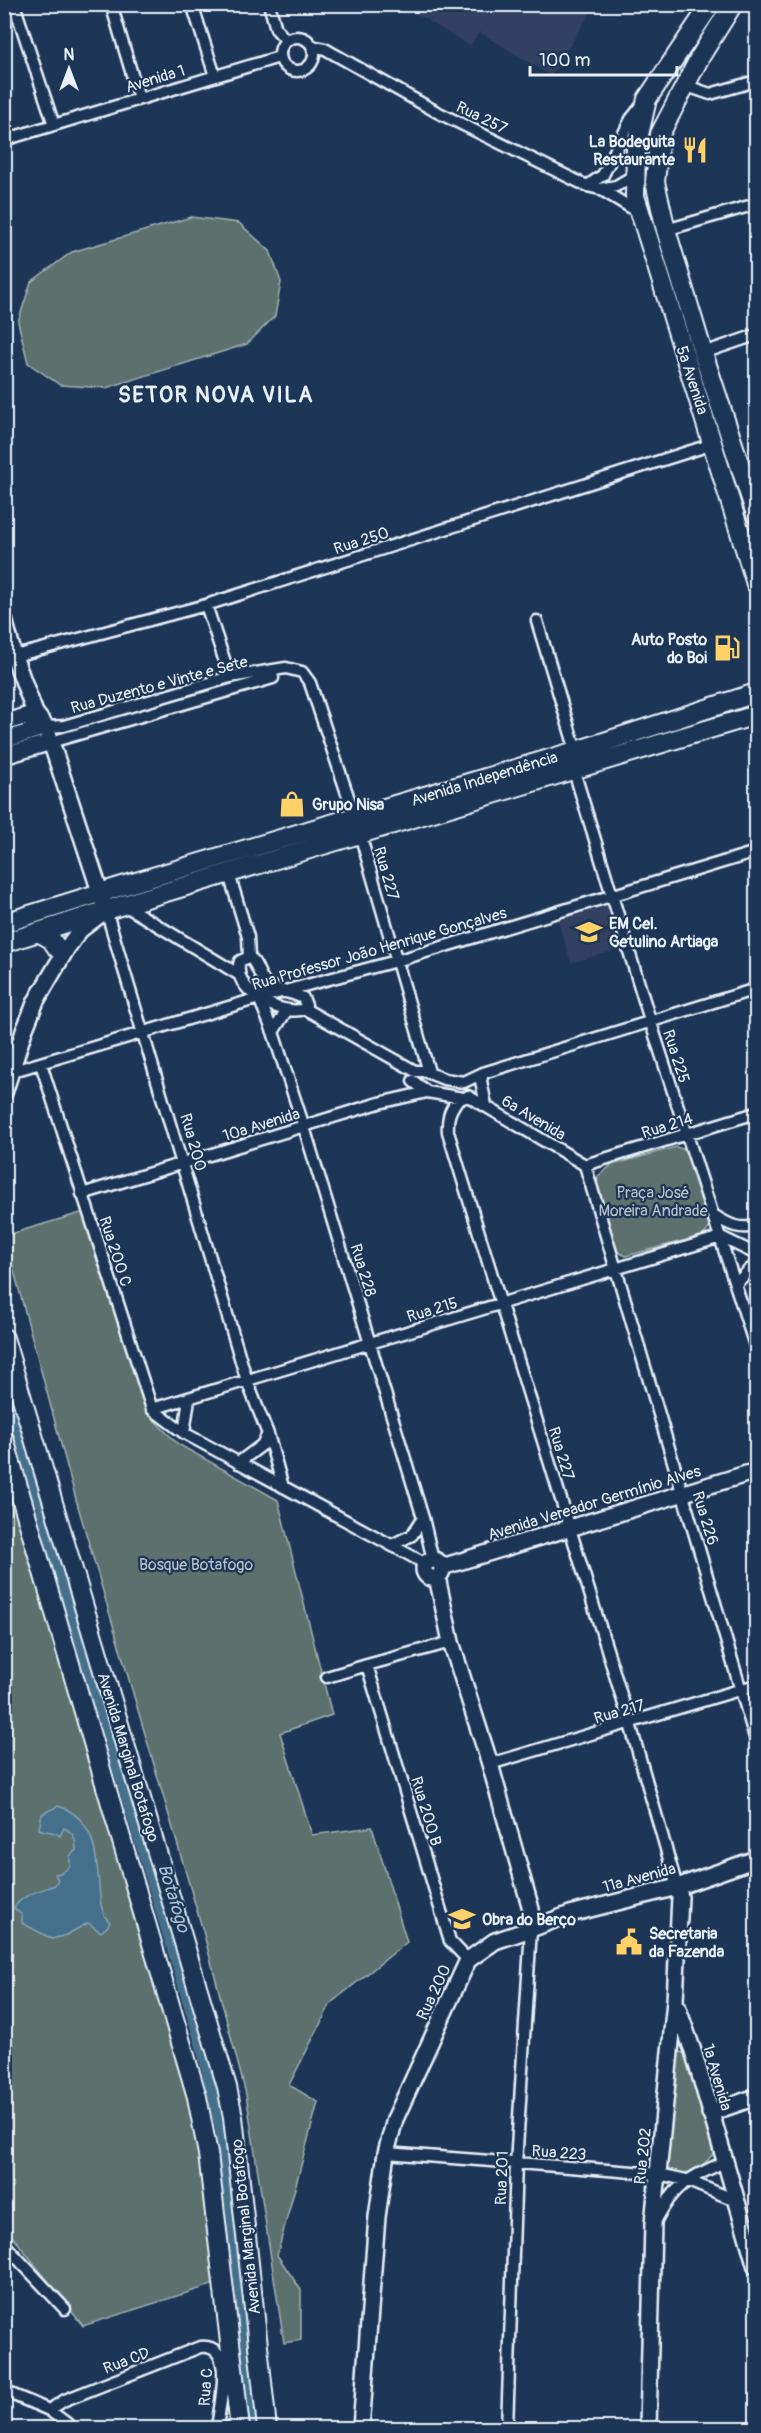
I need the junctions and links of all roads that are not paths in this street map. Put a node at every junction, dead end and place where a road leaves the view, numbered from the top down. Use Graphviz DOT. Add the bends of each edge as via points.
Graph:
graph roads {
  1 [pos="15,4"];
  2 [pos="111,4"];
  3 [pos="192,4"];
  4 [pos="269,4"];
  5 [pos="711,4"];
  6 [pos="733,4"];
  7 [pos="286,40"];
  8 [pos="312,46"];
  9 [pos="279,57"];
  10 [pos="215,76"];
  11 [pos="756,81"];
  12 [pos="684,85"];
  13 [pos="140,98"];
  14 [pos="647,99"];
  15 [pos="54,125"];
  16 [pos="4,140"];
  17 [pos="656,158"];
  18 [pos="635,175"];
  19 [pos="587,186"];
  20 [pos="600,189"];
  21 [pos="756,204"];
  22 [pos="640,213"];
  23 [pos="666,230"];
  24 [pos="756,335"];
  25 [pos="694,356"];
  26 [pos="713,444"];
  27 [pos="755,510"];
  28 [pos="756,584"];
  29 [pos="206,605"];
  30 [pos="4,619"];
  31 [pos="537,621"];
  32 [pos="9,657"];
  33 [pos="230,677"];
  34 [pos="273,678"];
  35 [pos="310,683"];
  36 [pos="756,693"];
  37 [pos="35,713"];
  38 [pos="756,715"];
  39 [pos="11,721"];
  40 [pos="46,727"];
  41 [pos="4,740"];
  42 [pos="51,742"];
  43 [pos="576,751"];
  44 [pos="4,756"];
  45 [pos="574,771"];
  46 [pos="358,826"];
  47 [pos="756,852"];
  48 [pos="229,874"];
  49 [pos="611,894"];
  50 [pos="111,902"];
  51 [pos="83,918"];
  52 [pos="4,923"];
  53 [pos="40,933"];
  54 [pos="5,943"];
  55 [pos="57,948"];
  56 [pos="249,957"];
  57 [pos="396,961"];
  58 [pos="238,974"];
  59 [pos="756,989"];
  60 [pos="284,991"];
  61 [pos="259,998"];
  62 [pos="304,1009"];
  63 [pos="287,1010"];
  64 [pos="650,1020"];
  65 [pos="143,1032"];
  66 [pos="273,1032"];
  67 [pos="41,1064"];
  68 [pos="7,1070"];
  69 [pos="429,1072"];
  70 [pos="483,1073"];
  71 [pos="414,1076"];
  72 [pos="464,1082"];
  73 [pos="427,1092"];
  74 [pos="4,1093"];
  75 [pos="463,1097"];
  76 [pos="379,1103"];
  77 [pos="486,1106"];
  78 [pos="756,1113"];
  79 [pos="304,1127"];
  80 [pos="686,1135"];
  81 [pos="674,1139"];
  82 [pos="692,1149"];
  83 [pos="181,1163"];
  84 [pos="585,1164"];
  85 [pos="82,1194"];
  86 [pos="715,1216"];
  87 [pos="756,1226"];
  88 [pos="721,1237"];
  89 [pos="756,1254"];
  90 [pos="611,1255"];
  91 [pos="756,1265"];
  92 [pos="628,1266"];
  93 [pos="615,1269"];
  94 [pos="736,1284"];
  95 [pos="500,1304"];
  96 [pos="4,1338"];
  97 [pos="370,1344"];
  98 [pos="756,1349"];
  99 [pos="247,1381"];
  100 [pos="189,1399"];
  101 [pos="152,1409"];
  102 [pos="184,1433"];
  103 [pos="268,1434"];
  104 [pos="4,1439"];
  105 [pos="238,1463"];
  106 [pos="756,1471"];
  107 [pos="283,1487"];
  108 [pos="683,1493"];
  109 [pos="423,1518"];
  110 [pos="568,1527"];
  111 [pos="392,1545"];
  112 [pos="434,1567"];
  113 [pos="451,1642"];
  114 [pos="367,1665"];
  115 [pos="327,1677"];
  116 [pos="756,1685"];
  117 [pos="742,1689"];
  118 [pos="630,1724"];
  119 [pos="756,1741"];
  120 [pos="490,1764"];
  121 [pos="756,1859"];
  122 [pos="677,1887"];
  123 [pos="531,1929"];
  124 [pos="468,1960"];
  125 [pos="675,2001"];
  126 [pos="670,2048"];
  127 [pos="693,2051"];
  128 [pos="756,2097"];
  129 [pos="710,2113"];
  130 [pos="386,2152"];
  131 [pos="724,2162"];
  132 [pos="516,2164"];
  133 [pos="659,2174"];
  134 [pos="686,2180"];
  135 [pos="735,2200"];
  136 [pos="653,2224"];
  137 [pos="4,2244"];
  138 [pos="756,2267"];
  139 [pos="252,2299"];
  140 [pos="65,2308"];
  141 [pos="217,2349"];
  142 [pos="4,2391"];
  143 [pos="49,2410"];
  144 [pos="73,2428"];
  145 [pos="217,2428"];
  146 [pos="240,2428"];
  147 [pos="267,2428"];
  148 [pos="279,2428"];
  149 [pos="362,2428"];
  150 [pos="507,2428"];
  151 [pos="648,2428"];
  1 -- 15 [label="street"];
  2 -- 13 [label="street"];
  3 -- 10 [label="street"];
  4 -- 7 [label="street" via="276,29"];
  5 -- 14 [label="main road"];
  6 -- 12 [label="main road, 5ª Avenida"];
  7 -- 8 [label="street" via="300,37"];
  7 -- 9 [label="street"];
  8 -- 9 [label="street" via="313,58 304,69 289,69"];
  8 -- 19 [label="street, Rua 257" via="325,49 437,112"];
  9 -- 10 [label="street, Avenida 1"];
  10 -- 13 [label="street, Avenida 1"];
  11 -- 12 [label="street" via="710,94"];
  12 -- 17 [label="main road, 5ª Avenida" via="660,134"];
  13 -- 15 [label="street, Avenida 1"];
  14 -- 18 [label="main road, 5ª Avenida" via="636,148"];
  14 -- 19 [label="street" via="631,118 603,175"];
  15 -- 16 [label="street, Avenida 1"];
  17 -- 18 [label="main road"];
  17 -- 23 [label="main road, 5ª Avenida" via="655,182"];
  18 -- 20 [label="street" via="616,186"];
  18 -- 22 [label="main road, 5ª Avenida"];
  19 -- 20 [label="street, Rua 257"];
  20 -- 22 [label="street, Rua 257"];
  21 -- 23 [label="street"];
  22 -- 25 [label="main road, 5ª Avenida"];
  23 -- 25 [label="main road, 5ª Avenida"];
  24 -- 25 [label="street"];
  25 -- 26 [label="main road, 5ª Avenida"];
  25 -- 27 [label="main road, 5ª Avenida"];
  26 -- 28 [label="main road, 5ª Avenida"];
  26 -- 29 [label="street, Rua 250"];
  29 -- 32 [label="street, Rua 250"];
  29 -- 33 [label="street"];
  30 -- 32 [label="street, Rua 200"];
  31 -- 43 [label="street"];
  32 -- 37 [label="street, Rua 200"];
  33 -- 35 [label="street, Rua Duzento e Vinte e Sete" via="286,668 302,672"];
  33 -- 40 [label="street, Rua Duzento e Vinte e Sete" via="64,726"];
  34 -- 42 [label="street, Rua Duzento e Vinte e Sete"];
  35 -- 46 [label="street, Rua 227"];
  36 -- 43 [label="main road, Avenida Independência"];
  37 -- 39 [label="street"];
  37 -- 40 [label="street, Rua 200"];
  38 -- 45 [label="main road, Avenida Independência"];
  39 -- 40 [label="street"];
  40 -- 41 [label="street"];
  40 -- 42 [label="street, Rua 200"];
  42 -- 44 [label="street"];
  42 -- 50 [label="street, Rua 200"];
  43 -- 46 [label="main road, Avenida Independência"];
  45 -- 46 [label="main road, Avenida Independência"];
  45 -- 49 [label="street, Rua 225"];
  46 -- 48 [label="main road, Avenida Independência"];
  46 -- 50 [label="main road, Avenida Independência"];
  46 -- 57 [label="street, Rua 227"];
  47 -- 49 [label="street, Rua Professor João Henrique Gonçalves"];
  48 -- 50 [label="main road, Avenida Independência"];
  48 -- 56 [label="street" via="248,937"];
  49 -- 57 [label="street, Rua Professor João Henrique Gonçalves"];
  49 -- 64 [label="street, Rua 225"];
  50 -- 51 [label="main road, Avenida Independência"];
  50 -- 52 [label="main road, Avenida Independência"];
  50 -- 58 [label="street"];
  50 -- 65 [label="street, Rua 200"];
  50 -- 68 [label="street" via="80,930 67,948 36,1001"];
  51 -- 53 [label="main road, Avenida Independência"];
  51 -- 55 [label="street"];
  53 -- 54 [label="main road, Avenida Independência"];
  53 -- 55 [label="main road"];
  55 -- 68 [label="street" via="28,1003"];
  56 -- 58 [label="street" via="240,961"];
  56 -- 60 [label="street, 6ª Avenida" via="264,982"];
  57 -- 60 [label="street, Rua Professor João Henrique Gonçalves"];
  57 -- 69 [label="street, Rua 227"];
  58 -- 61 [label="street"];
  59 -- 64 [label="street"];
  60 -- 61 [label="street, Rua Professor João Henrique Gonçalves"];
  60 -- 62 [label="street, 6ª Avenida" via="303,998"];
  61 -- 63 [label="street"];
  61 -- 65 [label="street, Rua Professor João Henrique Gonçalves"];
  61 -- 66 [label="street, Rua 228"];
  62 -- 63 [label="street"];
  62 -- 71 [label="street, 6ª Avenida"];
  63 -- 66 [label="street"];
  64 -- 70 [label="street"];
  64 -- 80 [label="street, Rua 225"];
  65 -- 67 [label="street, Rua Professor João Henrique Gonçalves"];
  65 -- 83 [label="street, Rua 200"];
  66 -- 79 [label="street, Rua 228"];
  67 -- 68 [label="street, Rua Professor João Henrique Gonçalves"];
  67 -- 85 [label="street, Rua 200 C"];
  68 -- 74 [label="street"];
  69 -- 71 [label="street, 6ª Avenida"];
  69 -- 72 [label="street, 6ª Avenida"];
  70 -- 72 [label="street"];
  70 -- 77 [label="street"];
  71 -- 73 [label="street, 6ª Avenida"];
  71 -- 76 [label="street, 10ª Avenida" via="402,1091"];
  72 -- 75 [label="street" via="468,1086"];
  73 -- 75 [label="street, 6ª Avenida"];
  73 -- 76 [label="street, 10ª Avenida"];
  75 -- 77 [label="street, 6ª Avenida"];
  75 -- 95 [label="street, Rua 227" via="449,1110 448,1132"];
  76 -- 79 [label="street, 10ª Avenida"];
  77 -- 84 [label="street, 6ª Avenida"];
  78 -- 80 [label="street, Rua 214"];
  79 -- 83 [label="street, 10ª Avenida"];
  79 -- 97 [label="street, Rua 228"];
  80 -- 81 [label="street, Rua 214"];
  80 -- 82 [label="street, Rua 225"];
  81 -- 82 [label="street"];
  81 -- 84 [label="street, Rua 214"];
  82 -- 86 [label="street, Rua 225"];
  83 -- 85 [label="street, 10ª Avenida"];
  83 -- 99 [label="street, Rua 200"];
  84 -- 90 [label="street, Rua 226"];
  85 -- 101 [label="street, Rua 200 C"];
  86 -- 87 [label="street" via="736,1227"];
  86 -- 88 [label="street, Rua 225"];
  88 -- 89 [label="street"];
  88 -- 92 [label="street, Rua 215"];
  88 -- 94 [label="street, Rua 225"];
  90 -- 92 [label="street"];
  90 -- 93 [label="street, Rua 226"];
  91 -- 94 [label="street"];
  92 -- 93 [label="street, Rua 215"];
  93 -- 95 [label="street, Rua 215"];
  93 -- 108 [label="street, Rua 226"];
  94 -- 98 [label="street, Rua 225"];
  95 -- 97 [label="street, Rua 215"];
  95 -- 110 [label="street, Rua 227"];
  96 -- 139 [label="main road, Avenida Marginal Botafogo" via="227,2087"];
  97 -- 99 [label="street, Rua 215"];
  97 -- 109 [label="street, Rua 228"];
  99 -- 100 [label="street, Rua 215"];
  99 -- 103 [label="street, Rua 200"];
  100 -- 101 [label="street, Rua 215"];
  100 -- 102 [label="street"];
  101 -- 102 [label="street"];
  102 -- 105 [label="street"];
  103 -- 105 [label="street" via="262,1445"];
  103 -- 107 [label="street, Rua 200"];
  104 -- 146 [label="main road, Avenida Marginal Botafogo" via="197,2097 208,2154"];
  105 -- 107 [label="street"];
  106 -- 108 [label="street, Avenida Vereador Germínio Alves"];
  107 -- 111 [label="street"];
  108 -- 110 [label="street, Avenida Vereador Germínio Alves"];
  108 -- 117 [label="street, Rua 226"];
  109 -- 111 [label="street" via="412,1535"];
  109 -- 112 [label="street, Rua 228"];
  110 -- 112 [label="street, Avenida Vereador Germínio Alves"];
  110 -- 118 [label="street, Rua 227"];
  111 -- 112 [label="street"];
  112 -- 113 [label="street"];
  113 -- 114 [label="street"];
  113 -- 120 [label="street"];
  114 -- 115 [label="street"];
  114 -- 124 [label="street, Rua 200 B" via="450,1941"];
  116 -- 117 [label="street, Rua 217"];
  117 -- 118 [label="street, Rua 217"];
  117 -- 119 [label="street, Rua 226"];
  118 -- 120 [label="street, Rua 217"];
  118 -- 122 [label="street, Rua 227"];
  120 -- 123 [label="street" via="531,1909"];
  121 -- 122 [label="street, 11ª Avenida"];
  122 -- 123 [label="street, 11ª Avenida" via="570,1914"];
  122 -- 125 [label="street, Rua 202" via="680,1897"];
  123 -- 124 [label="street, Rua 200" via="495,1941"];
  123 -- 132 [label="street, Rua 201"];
  124 -- 130 [label="street, Rua 200" via="395,2119"];
  125 -- 126 [label="street, Rua 202"];
  125 -- 127 [label="street, 1ª Avenida"];
  126 -- 127 [label="street"];
  126 -- 133 [label="street, Rua 202"];
  127 -- 129 [label="street, 1ª Avenida"];
  128 -- 129 [label="street"];
  129 -- 131 [label="street, 1ª Avenida"];
  130 -- 132 [label="street, Rua 223"];
  130 -- 149 [label="street, Rua 200" via="377,2217"];
  131 -- 134 [label="street"];
  131 -- 135 [label="street, 1ª Avenida"];
  132 -- 133 [label="street, Rua 223"];
  132 -- 150 [label="street, Rua 201"];
  133 -- 134 [label="street, Rua 223"];
  133 -- 136 [label="street, Rua 202"];
  134 -- 135 [label="street, Rua 223"];
  134 -- 136 [label="street" via="667,2198"];
  135 -- 138 [label="street, 1ª Avenida"];
  136 -- 151 [label="street, Rua 202"];
  137 -- 140 [label="street"];
  139 -- 147 [label="main road, Avenida Marginal Botafogo"];
  139 -- 148 [label="main road" via="266,2329"];
  141 -- 143 [label="street, Rua CD" via="200,2347 65,2400"];
  141 -- 145 [label="street, Rua C" via="223,2373"];
  142 -- 143 [label="street"];
  143 -- 144 [label="street"];
}
